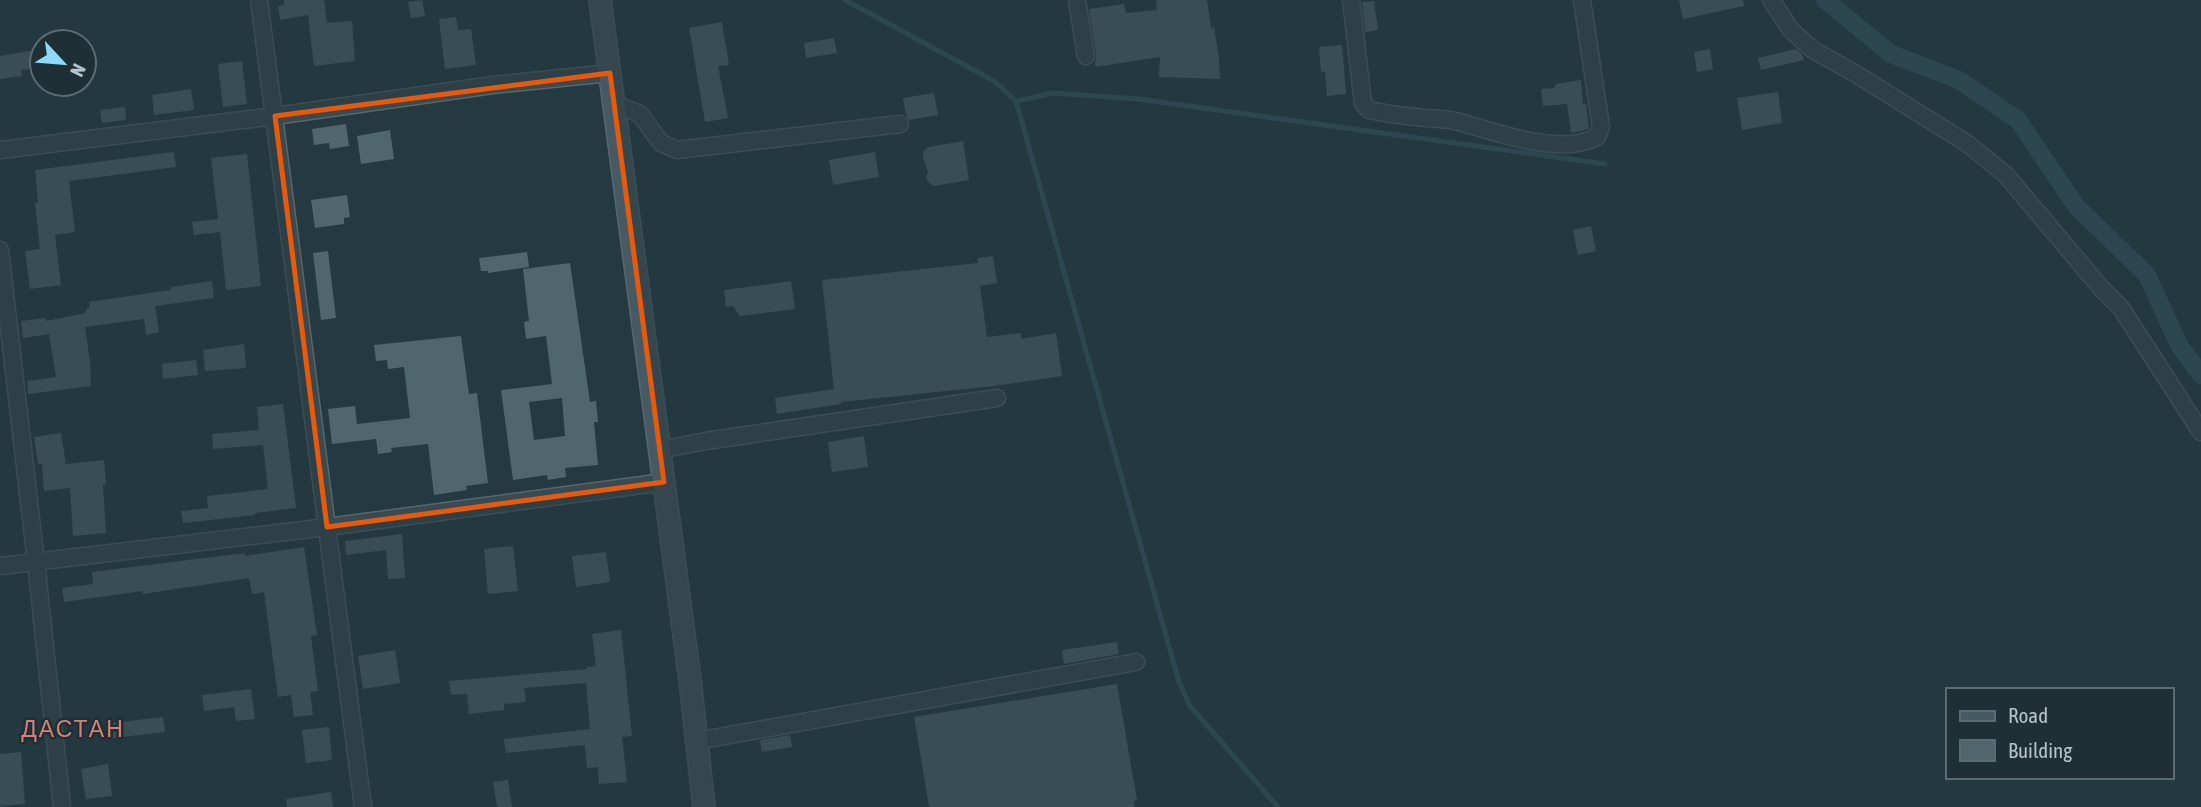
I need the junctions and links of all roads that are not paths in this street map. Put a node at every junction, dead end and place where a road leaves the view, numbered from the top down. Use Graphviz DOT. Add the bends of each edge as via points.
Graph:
graph roads {
  1 [pos="259,0"];
  2 [pos="600,0"];
  3 [pos="1077,0"];
  4 [pos="1351,0"];
  5 [pos="1582,0"];
  6 [pos="1771,0"];
  7 [pos="1086,55"];
  8 [pos="610,73"];
  9 [pos="614,104"];
  10 [pos="275,116"];
  11 [pos="900,124"];
  12 [pos="0,150"];
  13 [pos="0,250"];
  14 [pos="997,398"];
  15 [pos="2201,432"];
  16 [pos="659,450"];
  17 [pos="664,482"];
  18 [pos="327,527"];
  19 [pos="36,562"];
  20 [pos="0,566"];
  21 [pos="1136,662"];
  22 [pos="697,741"];
  23 [pos="62,807"];
  24 [pos="363,807"];
  25 [pos="704,807"];
  1 -- 10 [label="street"];
  2 -- 8 [label="main road"];
  3 -- 7 [label="street"];
  4 -- 5 [label="street" via="1363,103 1368,110 1567,144 1591,140 1601,127"];
  6 -- 15 [label="street" via="1791,30 1813,50 1968,144 2006,175 2121,308"];
  8 -- 9 [label="main road"];
  8 -- 10 [label="street"];
  9 -- 11 [label="street" via="640,114 661,143 677,150"];
  9 -- 16 [label="main road"];
  10 -- 12 [label="street"];
  10 -- 18 [label="street"];
  13 -- 19 [label="street"];
  14 -- 16 [label="street"];
  16 -- 17 [label="main road"];
  17 -- 18 [label="street"];
  17 -- 22 [label="main road"];
  18 -- 19 [label="street"];
  18 -- 24 [label="street"];
  19 -- 20 [label="street"];
  19 -- 23 [label="street"];
  21 -- 22 [label="street"];
  22 -- 25 [label="main road"];
}
